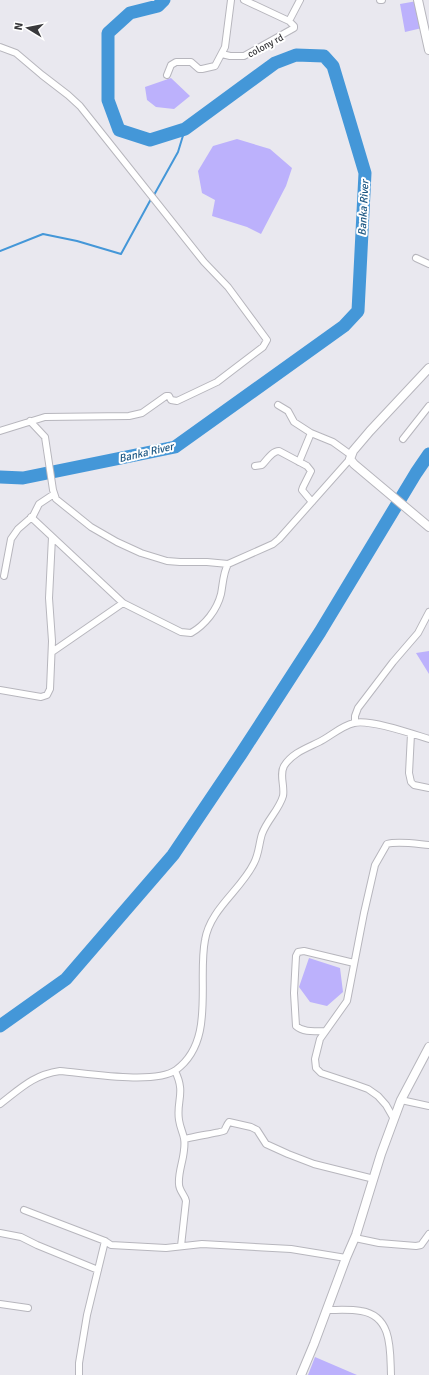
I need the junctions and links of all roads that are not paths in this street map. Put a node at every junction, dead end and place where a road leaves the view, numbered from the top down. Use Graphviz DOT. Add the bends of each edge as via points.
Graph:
graph roads {
  1 [pos="231,0"];
  2 [pos="244,0"];
  3 [pos="300,0"];
  4 [pos="418,0"];
  5 [pos="289,21"];
  6 [pos="0,47"];
  7 [pos="429,48"];
  8 [pos="222,54"];
  9 [pos="167,75"];
  10 [pos="416,258"];
  11 [pos="429,264"];
  12 [pos="429,368"];
  13 [pos="278,405"];
  14 [pos="429,406"];
  15 [pos="30,421"];
  16 [pos="0,431"];
  17 [pos="311,433"];
  18 [pos="403,439"];
  19 [pos="350,457"];
  20 [pos="299,462"];
  21 [pos="255,466"];
  22 [pos="51,494"];
  23 [pos="312,502"];
  24 [pos="31,518"];
  25 [pos="429,527"];
  26 [pos="52,537"];
  27 [pos="228,564"];
  28 [pos="4,576"];
  29 [pos="123,603"];
  30 [pos="429,612"];
  31 [pos="52,652"];
  32 [pos="0,690"];
  33 [pos="355,722"];
  34 [pos="411,734"];
  35 [pos="429,739"];
  36 [pos="429,788"];
  37 [pos="429,845"];
  38 [pos="354,963"];
  39 [pos="325,1031"];
  40 [pos="429,1047"];
  41 [pos="175,1071"];
  42 [pos="400,1100"];
  43 [pos="0,1104"];
  44 [pos="429,1106"];
  45 [pos="394,1119"];
  46 [pos="185,1139"];
  47 [pos="374,1179"];
  48 [pos="24,1210"];
  49 [pos="0,1233"];
  50 [pos="429,1234"];
  51 [pos="355,1238"];
  52 [pos="105,1241"];
  53 [pos="181,1246"];
  54 [pos="346,1258"];
  55 [pos="98,1270"];
  56 [pos="0,1304"];
  57 [pos="28,1308"];
  58 [pos="327,1310"];
  59 [pos="79,1375"];
  60 [pos="301,1375"];
  61 [pos="391,1375"];
  1 -- 8 [label="street"];
  2 -- 5 [label="street, colony rd"];
  3 -- 5 [label="street"];
  4 -- 7 [label="main road"];
  5 -- 8 [label="street, colony rd" via="294,28 258,50 244,56"];
  6 -- 15 [label="street" via="16,53 75,101 88,115 204,262 228,287 267,340 266,344 206,388 177,401 166,396 137,415 56,416"];
  8 -- 9 [label="street" via="215,66 207,69 199,69 191,62 176,62 171,65"];
  10 -- 11 [label="street"];
  12 -- 19 [label="main road"];
  13 -- 17 [label="street" via="288,412 294,422"];
  14 -- 18 [label="street"];
  15 -- 16 [label="street"];
  15 -- 22 [label="street" via="45,437"];
  17 -- 19 [label="street" via="333,442"];
  17 -- 20 [label="street"];
  19 -- 23 [label="street"];
  19 -- 25 [label="main road" via="354,464"];
  20 -- 21 [label="street" via="276,451 262,465"];
  20 -- 23 [label="street" via="307,466 311,472 302,490"];
  22 -- 24 [label="street" via="39,504"];
  22 -- 27 [label="street" via="91,527 141,553 167,561"];
  23 -- 27 [label="street" via="273,544"];
  24 -- 26 [label="street"];
  24 -- 28 [label="street" via="11,539"];
  26 -- 29 [label="street"];
  26 -- 31 [label="street" via="49,598"];
  27 -- 29 [label="street" via="217,605 209,617 191,633 181,632"];
  29 -- 31 [label="street"];
  30 -- 33 [label="street" via="418,633 362,702 356,711"];
  31 -- 32 [label="street" via="51,684 47,695 41,697"];
  33 -- 34 [label="street" via="388,727"];
  33 -- 41 [label="street" via="296,753 285,764 282,770 283,794 280,804 262,834 255,861 249,873 213,919 208,931 204,947 203,1015 199,1035 191,1053"];
  34 -- 35 [label="street"];
  34 -- 36 [label="street" via="410,782"];
  37 -- 38 [label="street" via="394,842 387,844 382,851 375,865"];
  38 -- 39 [label="street" via="347,1001"];
  38 -- 39 [label="street" via="304,951 298,952 296,956 296,1026 306,1031"];
  39 -- 45 [label="street" via="320,1039 315,1059 316,1068 321,1074 368,1089 386,1105"];
  40 -- 42 [label="main road"];
  41 -- 43 [label="street" via="139,1078 60,1071 49,1073 29,1081"];
  41 -- 46 [label="street" via="180,1088 178,1120"];
  42 -- 44 [label="street"];
  42 -- 45 [label="main road"];
  45 -- 47 [label="main road"];
  46 -- 47 [label="street" via="222,1132 229,1122 243,1124 257,1130 266,1144 288,1154 314,1164"];
  46 -- 53 [label="street" via="179,1183 186,1201"];
  47 -- 51 [label="main road"];
  48 -- 52 [label="street"];
  49 -- 55 [label="street" via="21,1237"];
  50 -- 51 [label="street" via="421,1245 416,1246"];
  51 -- 54 [label="main road"];
  52 -- 53 [label="street" via="111,1245 166,1248"];
  52 -- 55 [label="street"];
  53 -- 54 [label="street" via="202,1244 291,1250"];
  54 -- 58 [label="main road"];
  55 -- 59 [label="street" via="83,1334"];
  56 -- 57 [label="street"];
  58 -- 60 [label="main road"];
  58 -- 61 [label="street" via="363,1311 376,1317 383,1324 389,1336"];
}
